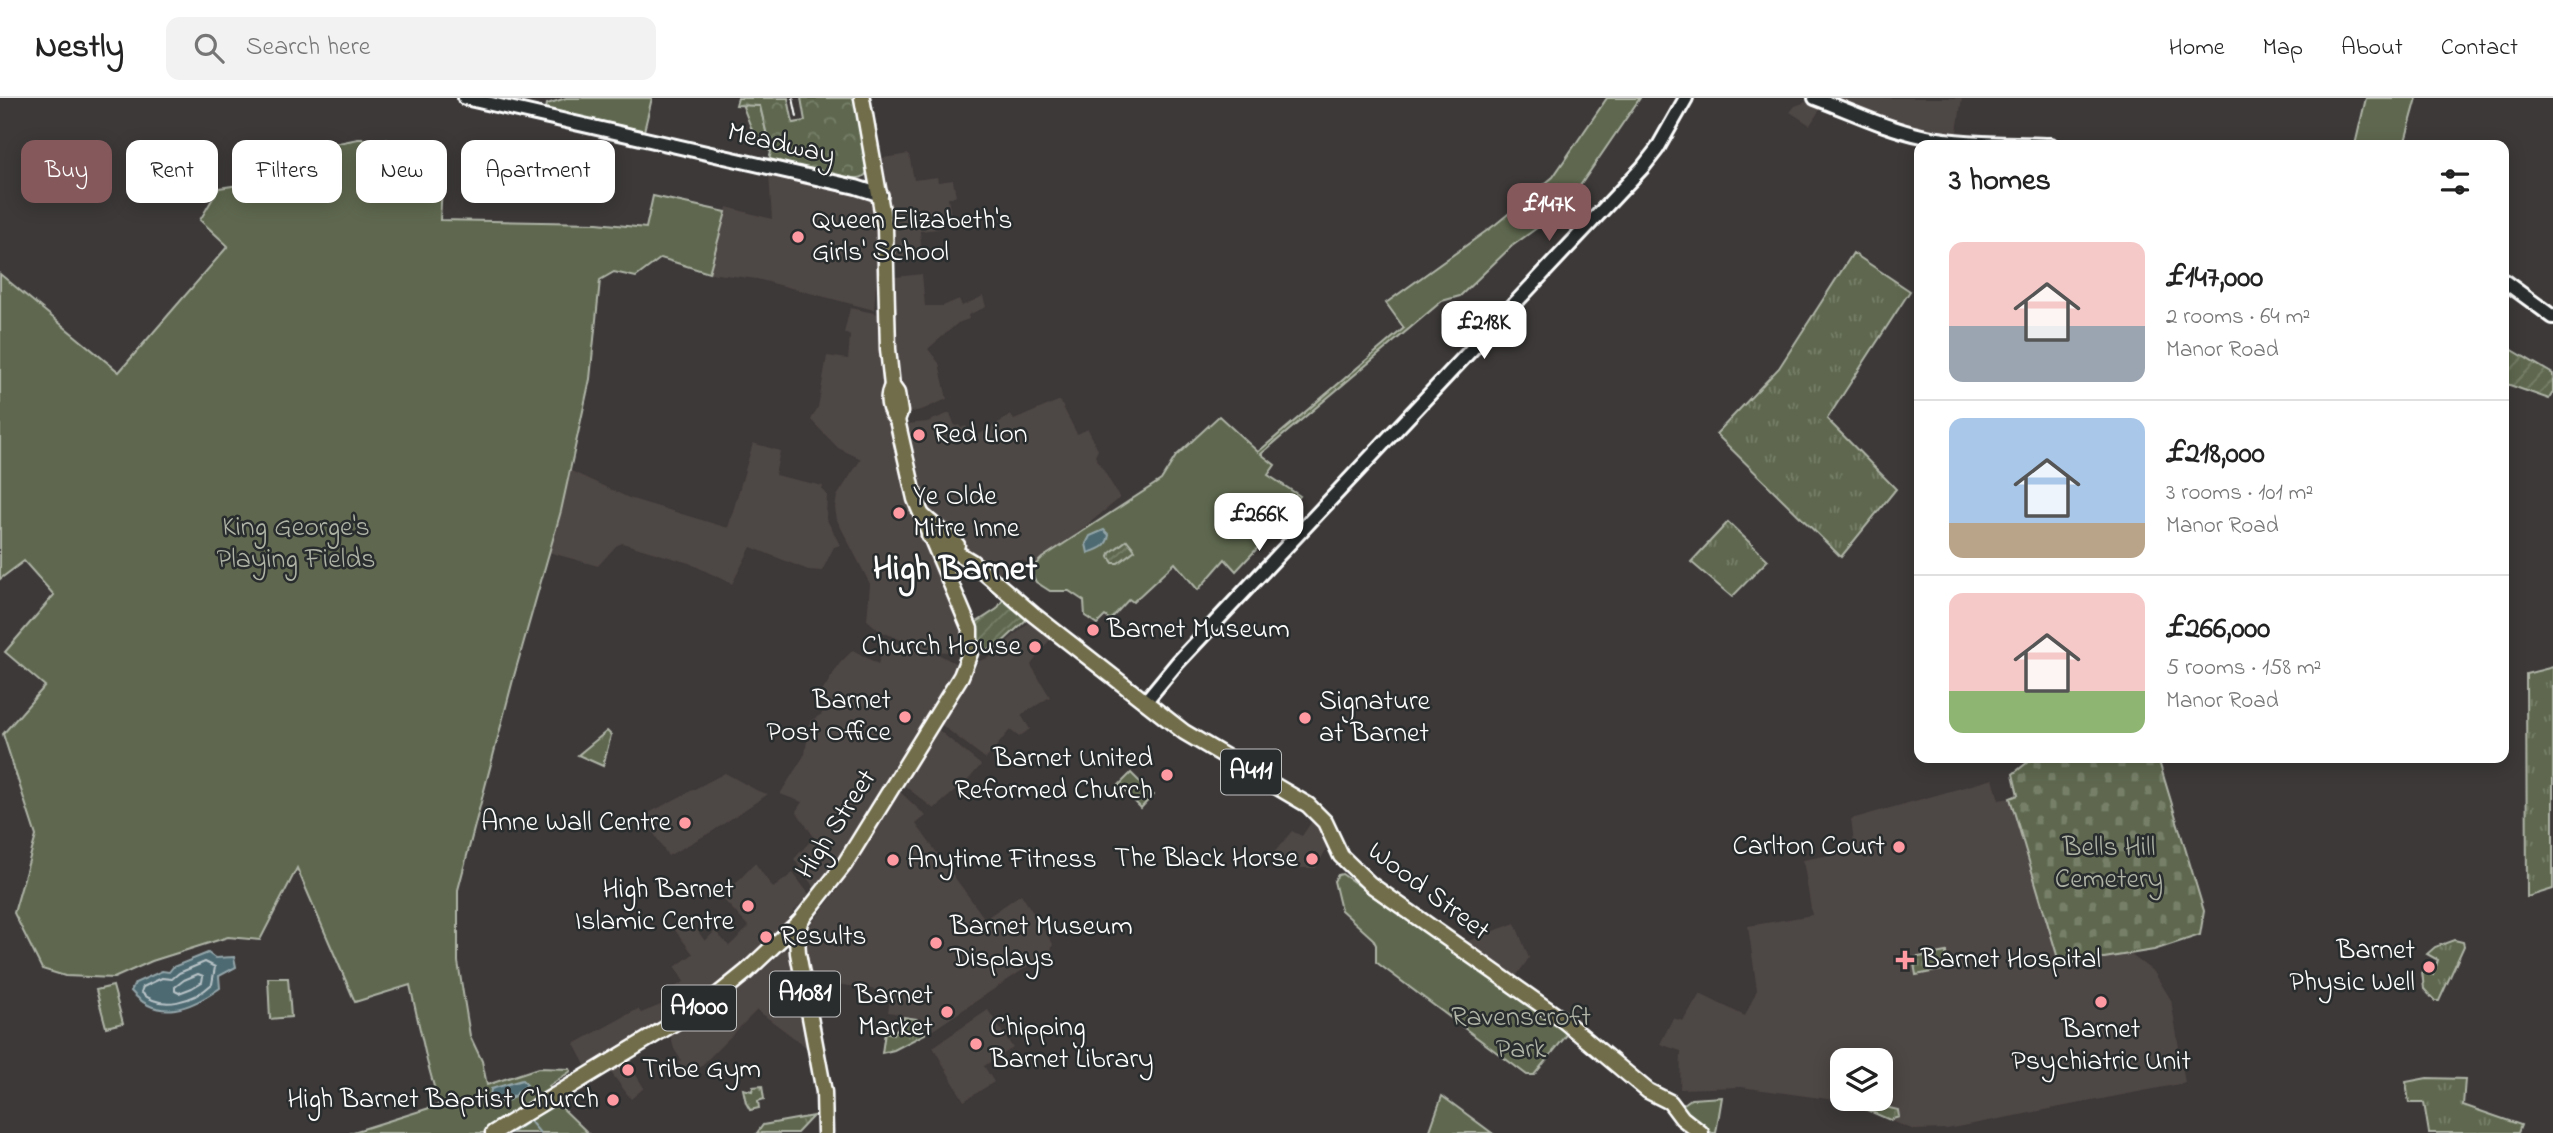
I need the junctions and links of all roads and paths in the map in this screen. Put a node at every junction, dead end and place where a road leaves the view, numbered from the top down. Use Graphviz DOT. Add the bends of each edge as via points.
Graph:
graph roads {
  1 [pos="465,98"];
  2 [pos="862,98"];
  3 [pos="1686,98"];
  4 [pos="1815,98"];
  5 [pos="1957,140"];
  6 [pos="877,173"];
  7 [pos="856,187"];
  8 [pos="881,195"];
  9 [pos="2509,285"];
  10 [pos="2553,317"];
  11 [pos="943,547"];
  12 [pos="966,557"];
  13 [pos="1145,702"];
  14 [pos="789,942"];
  15 [pos="498,1130"];
  16 [pos="825,1133"];
  17 [pos="1701,1133"];
  1 -- 7 [label="street, Meadway"];
  2 -- 6 [label="main road"];
  3 -- 13 [label="street" via="1643,167"];
  4 -- 5 [label="street" via="1896,129"];
  6 -- 7 [label="street"];
  6 -- 8 [label="main road"];
  7 -- 8 [label="street, Meadway"];
  8 -- 11 [label="main road, Wood Street / A411" via="892,386 900,409 897,420 911,486"];
  9 -- 10 [label="street"];
  11 -- 12 [label="main road, Wood Street / A411"];
  11 -- 12 [label="main road" via="955,559"];
  11 -- 14 [label="main road, High Street / A1081" via="970,629 967,664 844,865"];
  12 -- 13 [label="main road, Wood Street / A411"];
  13 -- 17 [label="main road, Wood Street / A411" via="1205,746 1308,805 1325,822 1341,856 1370,884 1564,1021 1648,1091 1670,1101"];
  14 -- 15 [label="main road, A1000" via="705,1004"];
  14 -- 16 [label="main road, A1081" via="824,1092"];
}
